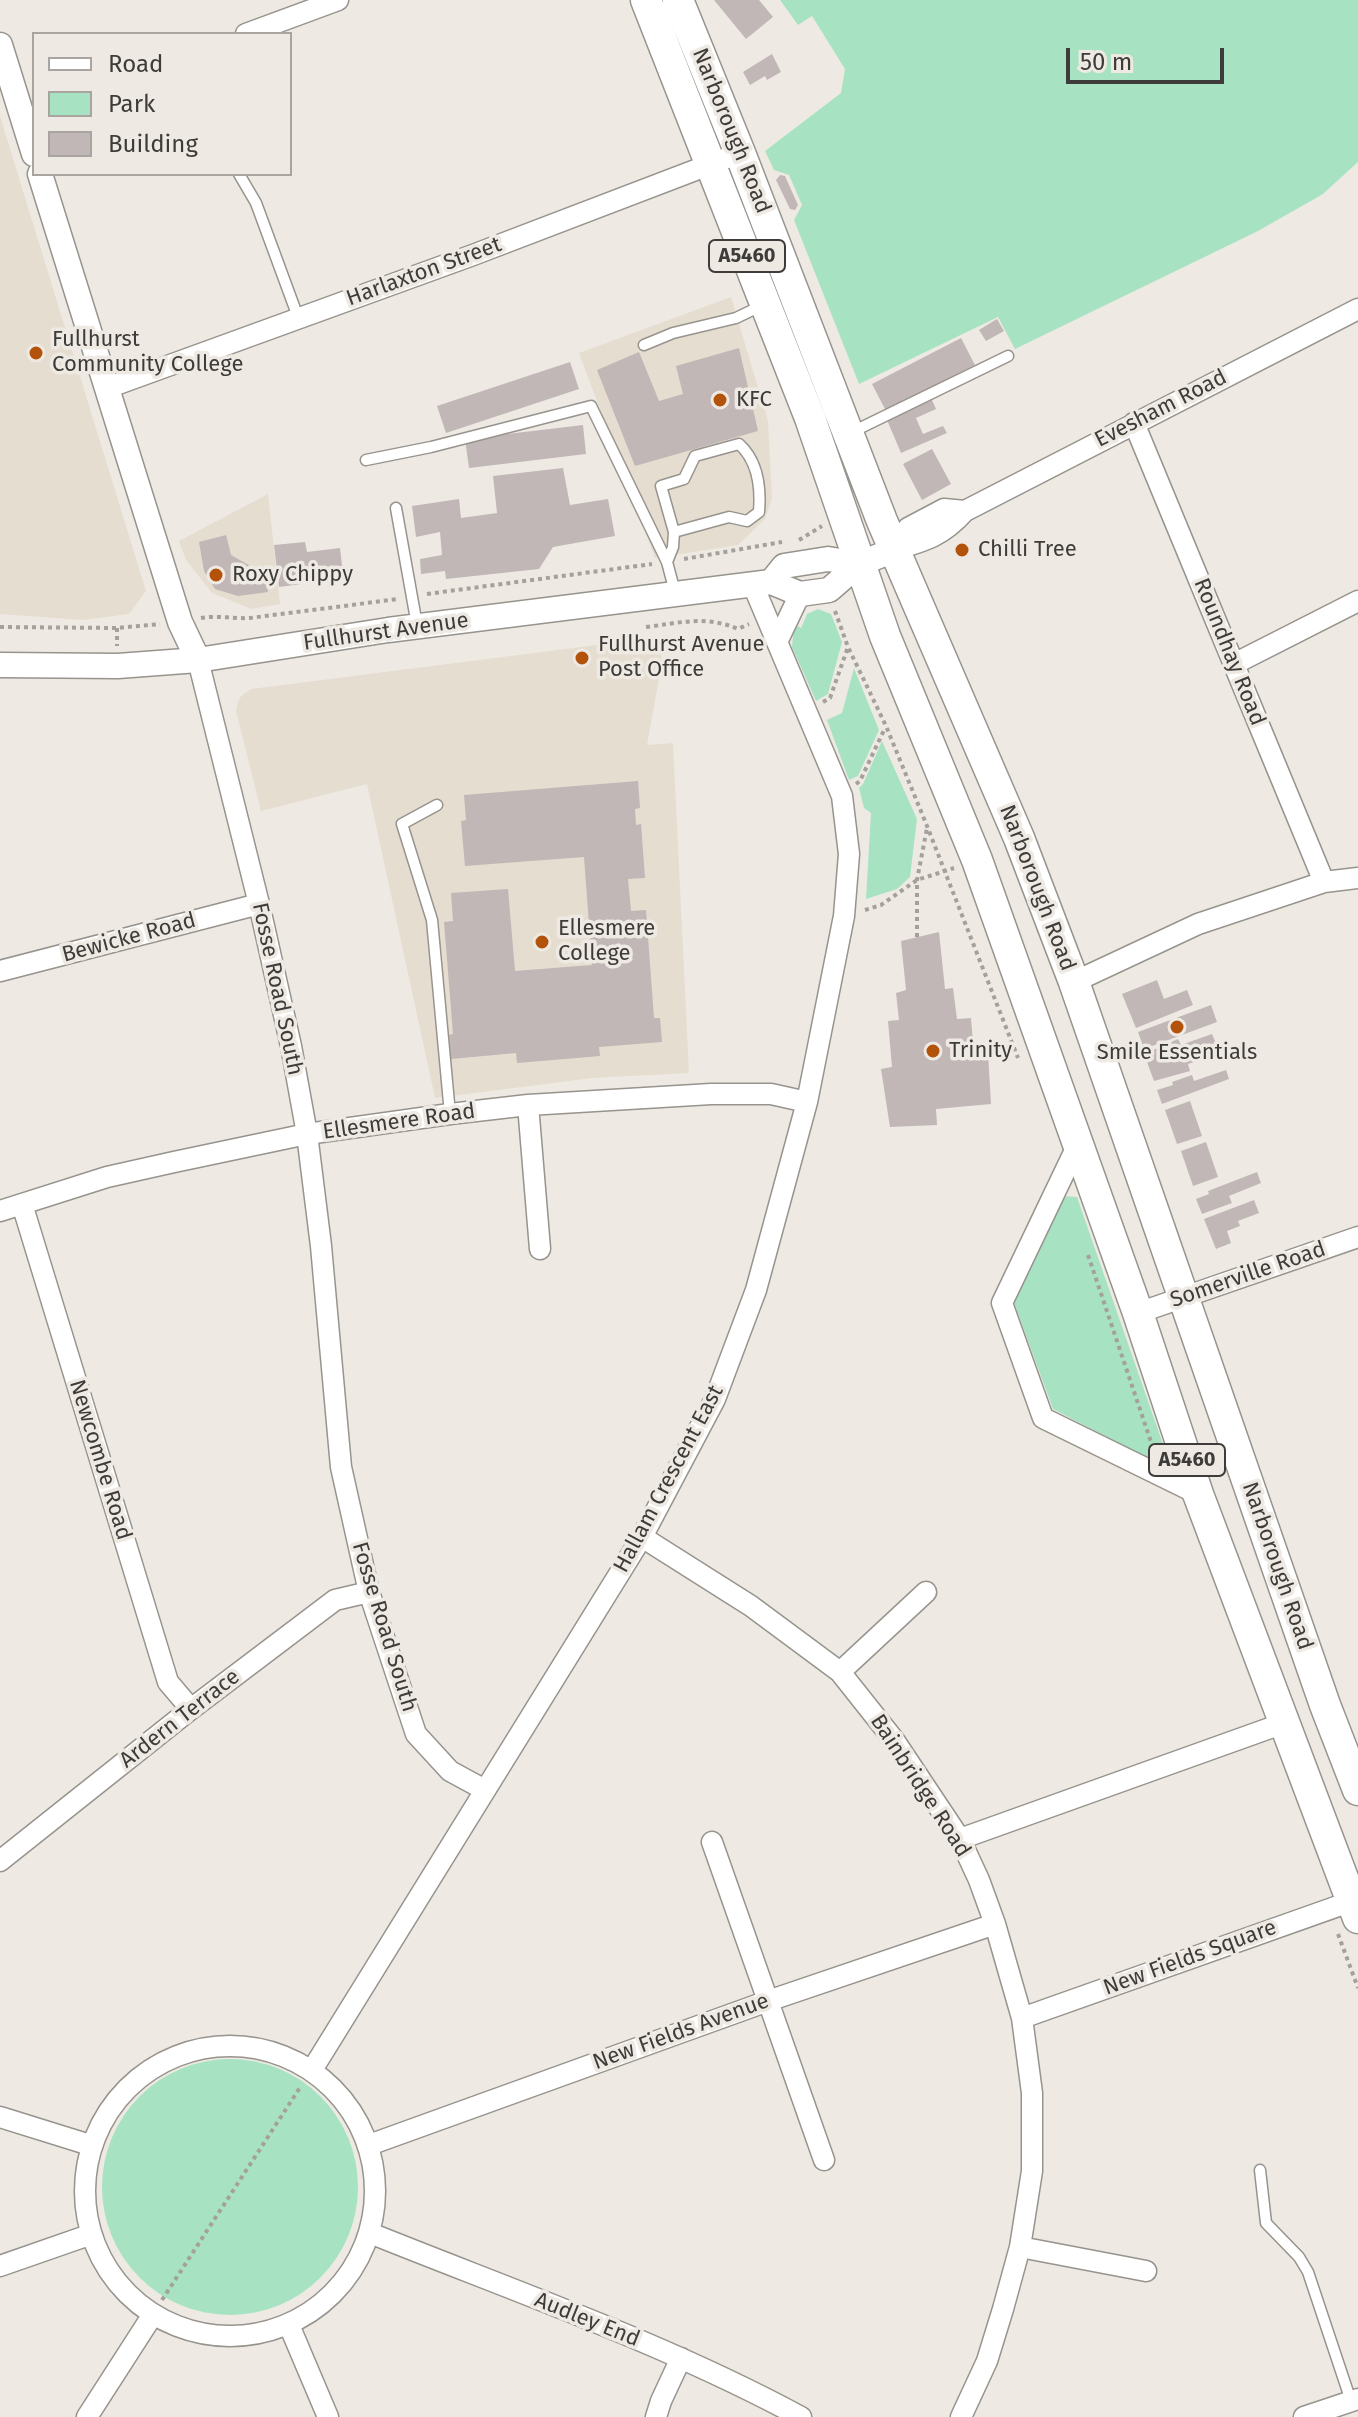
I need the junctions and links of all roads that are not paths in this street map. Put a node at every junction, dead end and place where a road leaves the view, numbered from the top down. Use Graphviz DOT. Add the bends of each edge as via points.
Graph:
graph roads {
  1 [pos="338,0"];
  2 [pos="646,0"];
  3 [pos="678,0"];
  4 [pos="251,32"];
  5 [pos="0,45"];
  6 [pos="28,114"];
  7 [pos="32,141"];
  8 [pos="740,153"];
  9 [pos="712,165"];
  10 [pos="41,176"];
  11 [pos="240,176"];
  12 [pos="765,304"];
  13 [pos="1358,309"];
  14 [pos="298,317"];
  15 [pos="644,345"];
  16 [pos="1008,356"];
  17 [pos="107,388"];
  18 [pos="1134,423"];
  19 [pos="848,434"];
  20 [pos="366,460"];
  21 [pos="396,508"];
  22 [pos="674,532"];
  23 [pos="894,550"];
  24 [pos="667,562"];
  25 [pos="859,564"];
  26 [pos="762,583"];
  27 [pos="676,594"];
  28 [pos="800,594"];
  29 [pos="1358,601"];
  30 [pos="417,627"];
  31 [pos="778,640"];
  32 [pos="198,660"];
  33 [pos="1234,664"];
  34 [pos="0,665"];
  35 [pos="437,805"];
  36 [pos="1358,878"];
  37 [pos="1324,882"];
  38 [pos="259,904"];
  39 [pos="0,971"];
  40 [pos="1074,982"];
  41 [pos="807,1102"];
  42 [pos="528,1105"];
  43 [pos="450,1114"];
  44 [pos="307,1134"];
  45 [pos="1078,1144"];
  46 [pos="22,1204"];
  47 [pos="0,1211"];
  48 [pos="1358,1237"];
  49 [pos="540,1249"];
  50 [pos="1183,1297"];
  51 [pos="1138,1313"];
  52 [pos="1198,1494"];
  53 [pos="642,1537"];
  54 [pos="369,1592"];
  55 [pos="926,1592"];
  56 [pos="840,1672"];
  57 [pos="191,1709"];
  58 [pos="1284,1723"];
  59 [pos="485,1790"];
  60 [pos="1358,1790"];
  61 [pos="960,1839"];
  62 [pos="712,1842"];
  63 [pos="0,1861"];
  64 [pos="1349,1907"];
  65 [pos="995,1924"];
  66 [pos="768,2001"];
  67 [pos="1022,2018"];
  68 [pos="312,2070"];
  69 [pos="0,2117"];
  70 [pos="90,2145"];
  71 [pos="369,2145"];
  72 [pos="824,2160"];
  73 [pos="1260,2170"];
  74 [pos="370,2233"];
  75 [pos="89,2235"];
  76 [pos="1020,2247"];
  77 [pos="0,2266"];
  78 [pos="1146,2271"];
  79 [pos="152,2316"];
  80 [pos="289,2325"];
  81 [pos="681,2358"];
  82 [pos="1355,2400"];
  83 [pos="87,2417"];
  84 [pos="328,2417"];
  85 [pos="656,2417"];
  86 [pos="801,2417"];
  87 [pos="961,2417"];
  88 [pos="1304,2417"];
  1 -- 4 [label="street"];
  2 -- 9 [label="main road, Narborough Road / A5460"];
  3 -- 8 [label="main road, Narborough Road / A5460"];
  5 -- 6 [label="street"];
  6 -- 7 [label="street"];
  8 -- 9 [label="street, Harlaxton Street"];
  8 -- 19 [label="main road, Narborough Road / A5460"];
  9 -- 12 [label="main road, Narborough Road / A5460"];
  9 -- 14 [label="street, Harlaxton Street"];
  10 -- 17 [label="street, Fosse Road South"];
  11 -- 14 [label="lane" via="256,203"];
  12 -- 15 [label="lane"];
  12 -- 25 [label="main road, Narborough Road / A5460"];
  13 -- 18 [label="street, Evesham Road"];
  14 -- 17 [label="street, Harlaxton Street"];
  16 -- 19 [label="lane"];
  17 -- 32 [label="street, Fosse Road South" via="180,622"];
  18 -- 23 [label="street, Evesham Road" via="965,511 946,530"];
  18 -- 33 [label="street, Roundhay Road"];
  19 -- 23 [label="main road, Narborough Road / A5460"];
  20 -- 24 [label="lane" via="591,406"];
  21 -- 30 [label="lane"];
  22 -- 22 [label="lane" via="729,517 747,521 759,512 761,493 751,454 739,444 695,456 684,479 661,486"];
  22 -- 24 [label="lane"];
  23 -- 25 [label="street, Fullhurst Avenue"];
  23 -- 40 [label="main road, Narborough Road / A5460" via="1019,838"];
  24 -- 27 [label="lane"];
  25 -- 26 [label="street, Fullhurst Avenue" via="828,559 784,566"];
  25 -- 28 [label="street, Fullhurst Avenue" via="829,590"];
  25 -- 45 [label="main road, Narborough Road / A5460" via="977,860"];
  26 -- 27 [label="street, Fullhurst Avenue"];
  26 -- 28 [label="street, Fullhurst Avenue"];
  26 -- 31 [label="street, Hallam Crescent East" via="767,616"];
  27 -- 30 [label="street, Fullhurst Avenue"];
  28 -- 31 [label="street"];
  29 -- 33 [label="street"];
  30 -- 32 [label="street, Fullhurst Avenue"];
  31 -- 41 [label="street, Hallam Crescent East" via="842,796 849,854 844,916"];
  32 -- 34 [label="street, Fullhurst Avenue"];
  32 -- 38 [label="street, Fosse Road South"];
  33 -- 37 [label="street, Roundhay Road"];
  35 -- 43 [label="lane" via="402,824 432,920"];
  36 -- 37 [label="street"];
  37 -- 40 [label="street" via="1198,924"];
  38 -- 39 [label="street, Bewicke Road"];
  38 -- 44 [label="street, Fosse Road South"];
  40 -- 50 [label="main road, Narborough Road / A5460"];
  41 -- 42 [label="street, Ellesmere Road" via="755,1093"];
  41 -- 53 [label="street, Hallam Crescent East" via="756,1290 715,1399"];
  42 -- 43 [label="street, Ellesmere Road"];
  42 -- 49 [label="street"];
  43 -- 44 [label="street, Ellesmere Road"];
  44 -- 46 [label="street, Ellesmere Road" via="107,1177"];
  44 -- 54 [label="street, Fosse Road South" via="341,1467"];
  45 -- 51 [label="main road, Narborough Road / A5460"];
  45 -- 52 [label="street" via="1002,1303 1043,1418"];
  46 -- 47 [label="street, Ellesmere Road"];
  46 -- 57 [label="street, Newcombe Road" via="168,1682"];
  48 -- 50 [label="street, Somerville Road"];
  50 -- 51 [label="street, Somerville Road"];
  50 -- 60 [label="main road, Narborough Road / A5460"];
  51 -- 52 [label="main road, Narborough Road / A5460"];
  52 -- 58 [label="main road, Narborough Road / A5460"];
  53 -- 56 [label="street, Bainbridge Road" via="751,1606"];
  53 -- 59 [label="street, Hallam Crescent East"];
  54 -- 57 [label="street, Ardern Terrace" via="335,1600"];
  54 -- 59 [label="street, Fosse Road South" via="416,1734 450,1771"];
  55 -- 56 [label="street"];
  56 -- 61 [label="street, Bainbridge Road" via="894,1740"];
  57 -- 63 [label="street, Ardern Terrace"];
  58 -- 61 [label="street"];
  58 -- 64 [label="main road, Narborough Road / A5460"];
  59 -- 68 [label="street, Hallam Crescent East"];
  61 -- 65 [label="street, Bainbridge Road"];
  62 -- 66 [label="street"];
  64 -- 67 [label="street, New Fields Square"];
  65 -- 66 [label="street, New Fields Avenue"];
  65 -- 67 [label="street, Bainbridge Road"];
  66 -- 71 [label="street, New Fields Avenue"];
  66 -- 72 [label="street"];
  67 -- 76 [label="street, Bainbridge Road" via="1032,2093 1032,2171"];
  68 -- 70 [label="street" via="248,2045 173,2056 120,2094"];
  68 -- 71 [label="street" via="346,2102"];
  69 -- 70 [label="street"];
  70 -- 75 [label="street" via="83,2181"];
  71 -- 74 [label="street" via="376,2191"];
  73 -- 82 [label="lane" via="1266,2223 1308,2272"];
  74 -- 80 [label="street" via="355,2266 319,2307"];
  74 -- 81 [label="street, Audley End"];
  75 -- 77 [label="street"];
  75 -- 79 [label="street" via="114,2282"];
  76 -- 78 [label="street"];
  76 -- 87 [label="street, Bainbridge Road" via="987,2361"];
  79 -- 80 [label="street" via="229,2338"];
  79 -- 83 [label="street"];
  80 -- 84 [label="street"];
  81 -- 85 [label="street"];
  81 -- 86 [label="street, Audley End"];
  82 -- 88 [label="street"];
}
